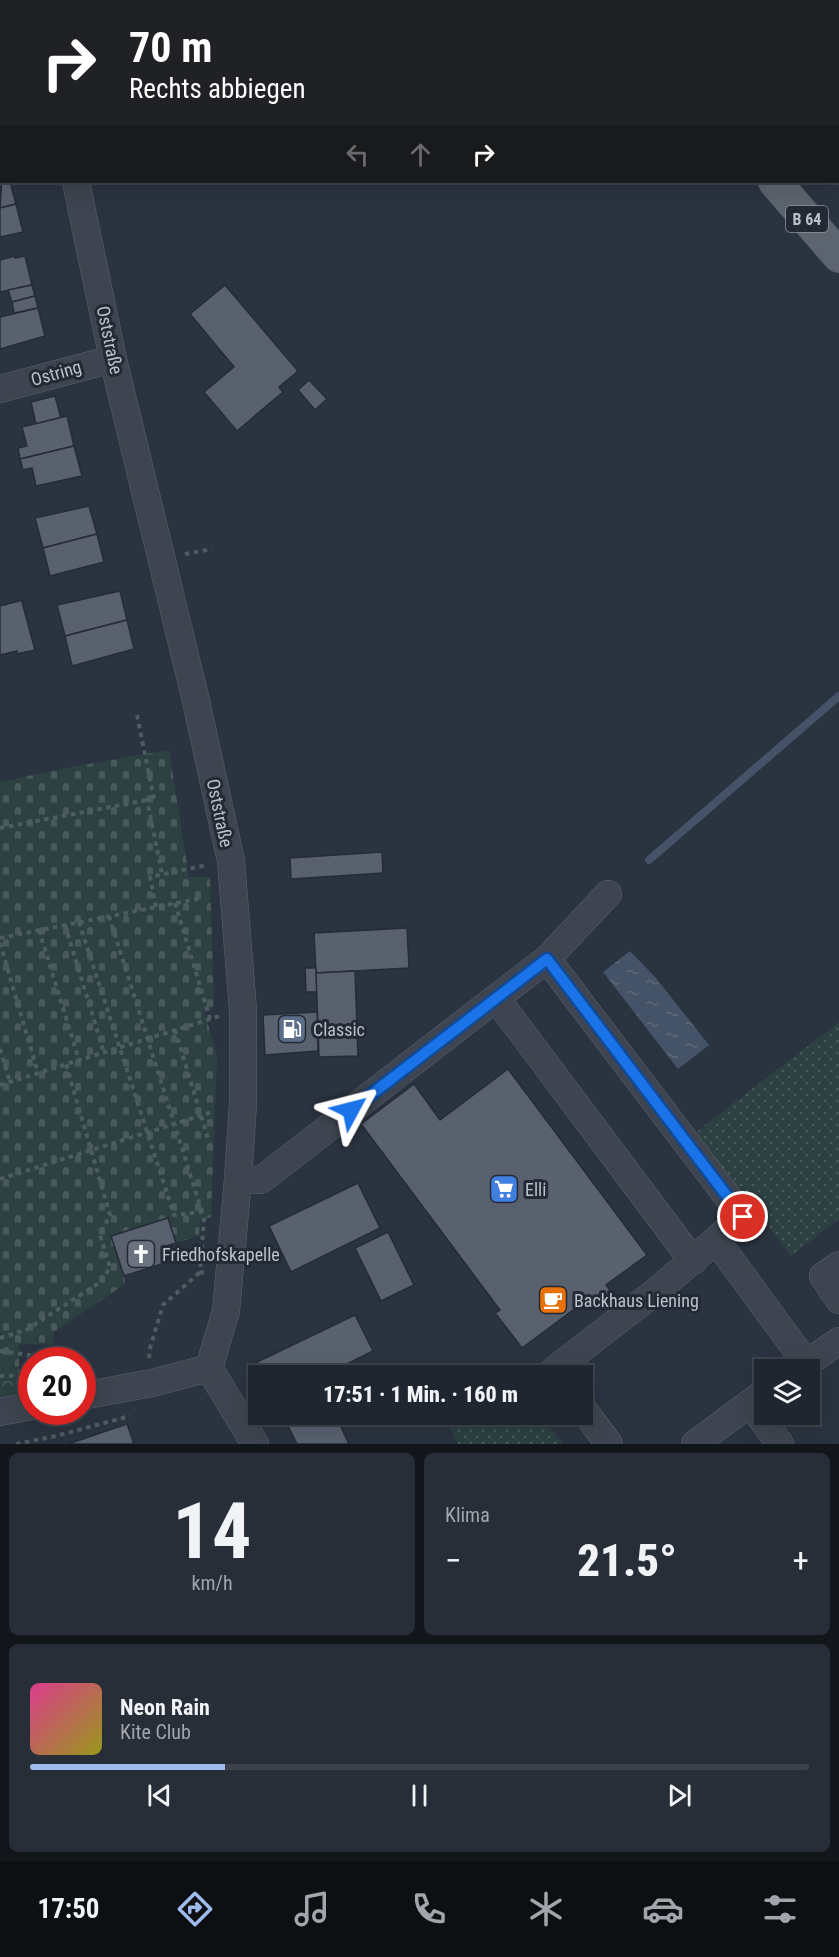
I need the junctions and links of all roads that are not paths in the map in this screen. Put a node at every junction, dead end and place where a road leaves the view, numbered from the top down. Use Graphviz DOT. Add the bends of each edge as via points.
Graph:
graph roads {
  1 [pos="76,183"];
  2 [pos="776,183"];
  3 [pos="839,256"];
  4 [pos="113,358"];
  5 [pos="0,389"];
  6 [pos="608,894"];
  7 [pos="547,959"];
  8 [pos="496,998"];
  9 [pos="238,1179"];
  10 [pos="716,1240"];
  11 [pos="693,1261"];
  12 [pos="839,1265"];
  13 [pos="839,1300"];
  14 [pos="839,1341"];
  15 [pos="796,1359"];
  16 [pos="812,1359"];
  17 [pos="561,1365"];
  18 [pos="209,1368"];
  19 [pos="96,1393"];
  20 [pos="754,1400"];
  21 [pos="18,1409"];
  22 [pos="0,1412"];
  23 [pos="593,1423"];
  24 [pos="770,1425"];
  25 [pos="255,1444"];
  26 [pos="609,1444"];
  27 [pos="695,1444"];
  28 [pos="780,1444"];
  1 -- 4 [label="street, Oststraße"];
  2 -- 3 [label="main road, B 64"];
  4 -- 5 [label="street, Ostring"];
  4 -- 9 [label="street, Oststraße" via="231,861 243,1010"];
  6 -- 7 [label="street"];
  7 -- 8 [label="street"];
  7 -- 10 [label="street" via="743,1217"];
  8 -- 9 [label="street" via="261,1180"];
  8 -- 11 [label="street"];
  9 -- 18 [label="street, Oststraße" via="226,1311"];
  10 -- 11 [label="street"];
  10 -- 15 [label="street"];
  11 -- 17 [label="street"];
  12 -- 13 [label="street" via="823,1276"];
  14 -- 16 [label="street"];
  18 -- 19 [label="street"];
  18 -- 25 [label="street"];
  20 -- 27 [label="street"];
  21 -- 22 [label="street"];
  23 -- 26 [label="street"];
  24 -- 28 [label="street"];
}
